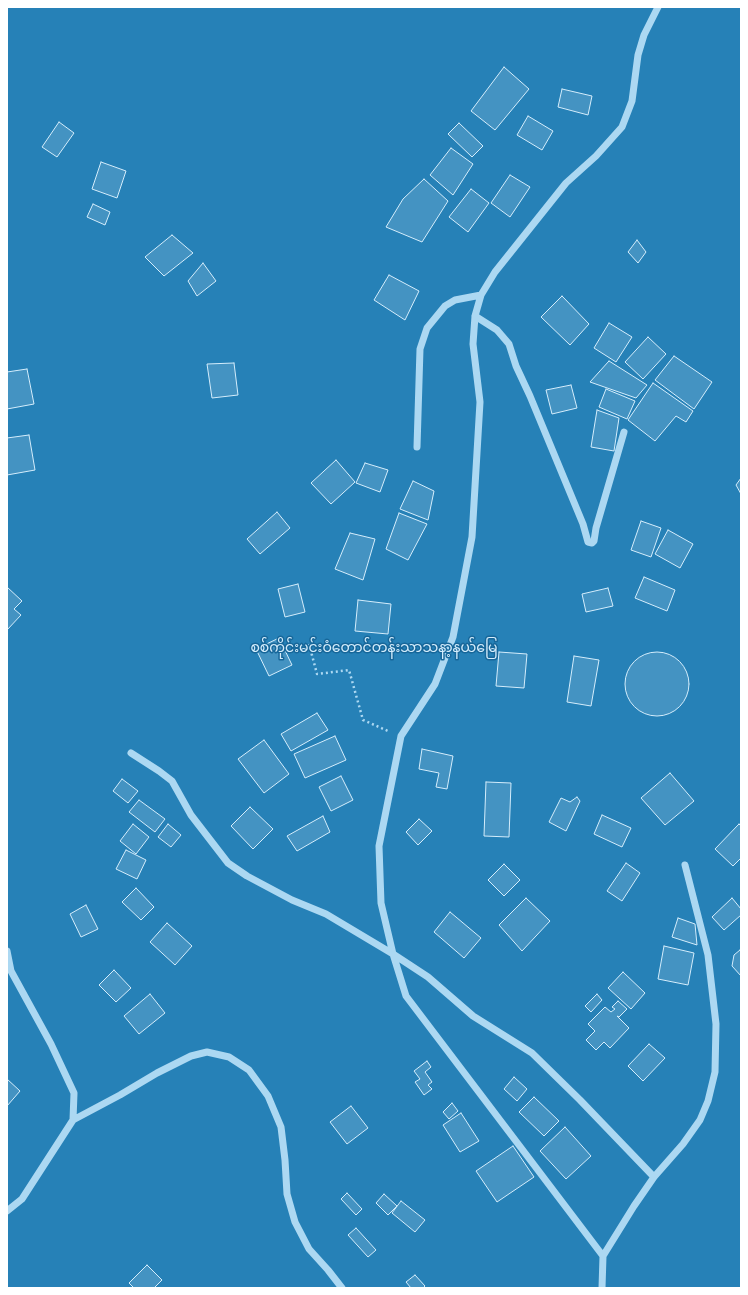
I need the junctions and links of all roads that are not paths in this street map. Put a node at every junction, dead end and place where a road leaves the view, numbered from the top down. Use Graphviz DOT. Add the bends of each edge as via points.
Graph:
graph roads {
  1 [pos="658,7"];
  2 [pos="481,295"];
  3 [pos="475,316"];
  4 [pos="624,432"];
  5 [pos="417,447"];
  6 [pos="131,753"];
  7 [pos="685,865"];
  8 [pos="7,951"];
  9 [pos="393,954"];
  10 [pos="73,1120"];
  11 [pos="654,1177"];
  12 [pos="7,1211"];
  13 [pos="603,1256"];
  14 [pos="342,1288"];
  15 [pos="602,1288"];
  1 -- 2 [label="street" via="644,35 638,55 632,101 622,127 596,156 566,183 495,272"];
  2 -- 3 [label="street"];
  2 -- 5 [label="street" via="455,300 445,306 427,328 420,348"];
  3 -- 4 [label="street" via="497,330 509,344 583,524 588,542 594,541"];
  3 -- 9 [label="street" via="473,344 480,402 472,537 453,638 435,684 401,736 379,846 381,902"];
  6 -- 9 [label="street" via="172,781 191,816 228,863 292,900 326,914"];
  7 -- 11 [label="street" via="708,955 716,1024 715,1072 700,1120"];
  8 -- 10 [label="street" via="10,971 52,1044 74,1093"];
  9 -- 11 [label="street" via="428,977 474,1016 532,1053"];
  9 -- 13 [label="street" via="406,996"];
  10 -- 12 [label="street" via="22,1199"];
  10 -- 14 [label="street" via="191,1056 207,1052 229,1057 249,1070 268,1096 281,1127 287,1194 295,1222 309,1249"];
  11 -- 13 [label="street"];
  13 -- 15 [label="street"];
}
